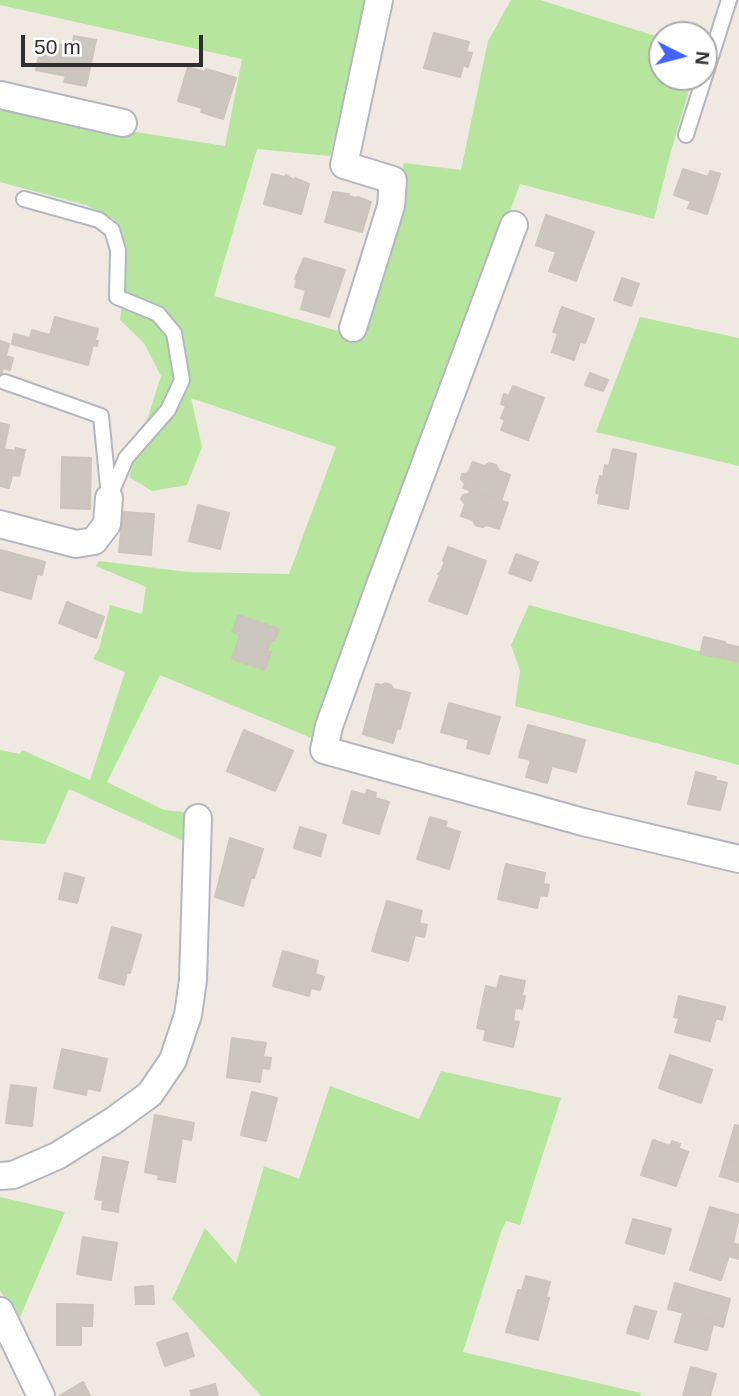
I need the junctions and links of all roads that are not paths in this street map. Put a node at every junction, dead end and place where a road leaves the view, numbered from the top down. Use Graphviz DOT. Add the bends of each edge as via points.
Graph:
graph roads {
  1 [pos="379,0"];
  2 [pos="729,0"];
  3 [pos="0,95"];
  4 [pos="123,123"];
  5 [pos="686,135"];
  6 [pos="24,199"];
  7 [pos="514,225"];
  8 [pos="353,328"];
  9 [pos="5,382"];
  10 [pos="109,498"];
  11 [pos="0,524"];
  12 [pos="198,818"];
  13 [pos="739,859"];
  14 [pos="0,1176"];
  15 [pos="0,1311"];
  16 [pos="41,1396"];
  1 -- 8 [label="street" via="344,165 393,180 391,206"];
  2 -- 5 [label="lane"];
  3 -- 4 [label="street"];
  6 -- 10 [label="lane" via="99,219 112,230 118,250 117,297 158,314 174,334 182,380 167,410 126,458"];
  7 -- 13 [label="street" via="377,593 324,750 583,822"];
  9 -- 10 [label="lane" via="102,416"];
  10 -- 11 [label="street" via="107,524 94,541 76,544"];
  12 -- 14 [label="street" via="192,980 188,1015 173,1060 150,1094 113,1121 57,1156"];
  15 -- 16 [label="street"];
}
